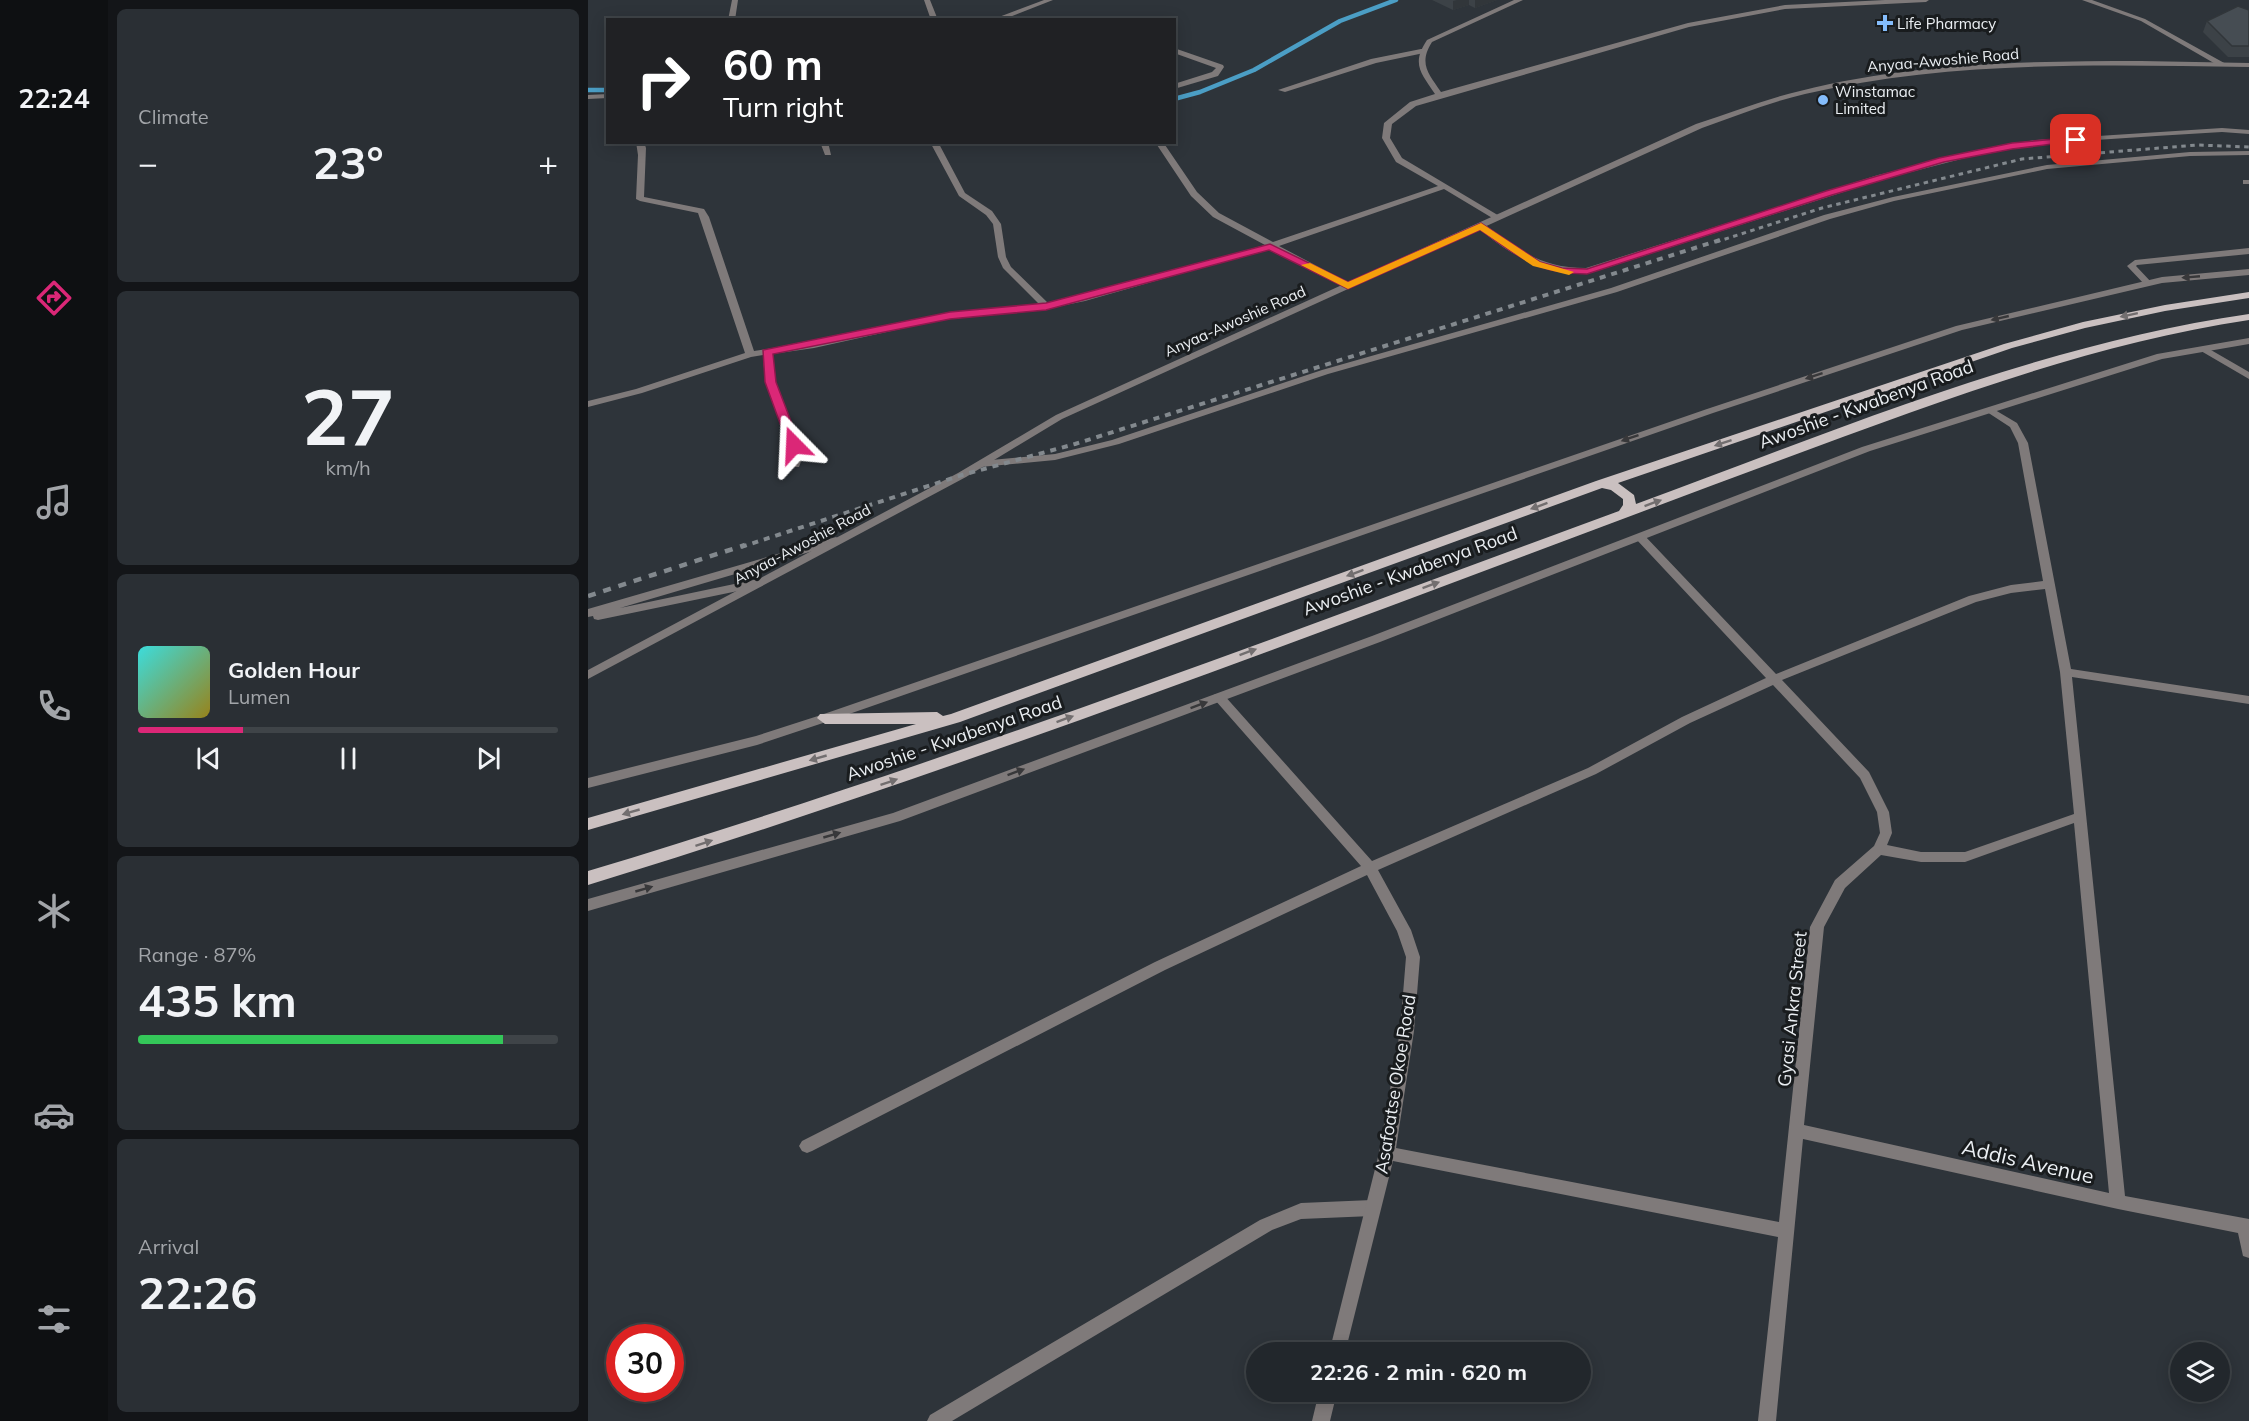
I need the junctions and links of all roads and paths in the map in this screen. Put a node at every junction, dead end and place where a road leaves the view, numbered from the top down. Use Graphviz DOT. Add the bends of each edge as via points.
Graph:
graph roads {
  1 [pos="735,0"];
  2 [pos="927,0"];
  3 [pos="1050,0"];
  4 [pos="1520,0"];
  5 [pos="1926,0"];
  6 [pos="2085,0"];
  7 [pos="731,18"];
  8 [pos="934,18"];
  9 [pos="1000,18"];
  10 [pos="1176,51"];
  11 [pos="1421,51"];
  12 [pos="2222,64"];
  13 [pos="2249,65"];
  14 [pos="1176,86"];
  15 [pos="1282,90"];
  16 [pos="1439,94"];
  17 [pos="606,96"];
  18 [pos="588,97"];
  19 [pos="2249,132"];
  20 [pos="641,144"];
  21 [pos="825,144"];
  22 [pos="935,144"];
  23 [pos="1160,144"];
  24 [pos="828,153"];
  25 [pos="2249,153"];
  26 [pos="1443,187"];
  27 [pos="1497,217"];
  28 [pos="1481,226"];
  29 [pos="1270,246"];
  30 [pos="2249,251"];
  31 [pos="2249,272"];
  32 [pos="2148,283"];
  33 [pos="1348,286"];
  34 [pos="2249,296"];
  35 [pos="1046,306"];
  36 [pos="2249,317"];
  37 [pos="2249,341"];
  38 [pos="2204,348"];
  39 [pos="767,352"];
  40 [pos="750,354"];
  41 [pos="2249,376"];
  42 [pos="588,404"];
  43 [pos="1990,410"];
  44 [pos="980,464"];
  45 [pos="795,465"];
  46 [pos="1601,484"];
  47 [pos="1623,514"];
  48 [pos="1640,537"];
  49 [pos="836,541"];
  50 [pos="758,583"];
  51 [pos="2050,584"];
  52 [pos="588,615"];
  53 [pos="2066,672"];
  54 [pos="588,675"];
  55 [pos="1774,679"];
  56 [pos="1219,697"];
  57 [pos="2249,700"];
  58 [pos="825,718"];
  59 [pos="955,718"];
  60 [pos="588,783"];
  61 [pos="2081,816"];
  62 [pos="588,824"];
  63 [pos="1879,849"];
  64 [pos="1370,868"];
  65 [pos="588,878"];
  66 [pos="588,905"];
  67 [pos="1798,1131"];
  68 [pos="807,1146"];
  69 [pos="1386,1153"];
  70 [pos="2118,1202"];
  71 [pos="1372,1208"];
  72 [pos="2247,1226"];
  73 [pos="1787,1231"];
  74 [pos="2249,1250"];
  75 [pos="1340,1342"];
  76 [pos="1326,1402"];
  77 [pos="936,1421"];
  78 [pos="1321,1421"];
  79 [pos="1767,1421"];
  1 -- 7 [label="street"];
  2 -- 8 [label="street"];
  3 -- 9 [label="street"];
  4 -- 11 [label="street" via="1438,36"];
  5 -- 16 [label="street" via="1811,4 1699,23"];
  6 -- 12 [label="street" via="2143,20"];
  10 -- 14 [label="street" via="1220,67 1215,74"];
  11 -- 15 [label="street" via="1374,61"];
  11 -- 16 [label="street" via="1420,65"];
  12 -- 13 [label="street, Anyaa-Awoshie Road"];
  12 -- 27 [label="street, Anyaa-Awoshie Road" via="2095,62 1948,70 1818,88 1699,126"];
  16 -- 26 [label="street" via="1403,110 1388,123 1386,138 1399,160"];
  17 -- 18 [label="street"];
  19 -- 28 [label="street" via="2222,130 2036,142 1982,151 1871,180 1587,272 1537,264"];
  20 -- 40 [label="street" via="644,154 640,200 693,208 705,218"];
  21 -- 24 [label="street"];
  22 -- 35 [label="street" via="962,194 989,213 997,224 1007,268"];
  23 -- 29 [label="street" via="1194,194 1211,211"];
  25 -- 44 [label="street" via="2155,156 2047,166 1893,199 1827,217 1614,290 1325,372 1115,442 1055,457"];
  26 -- 27 [label="street"];
  26 -- 29 [label="street"];
  27 -- 28 [label="street, Anyaa-Awoshie Road"];
  28 -- 33 [label="street, Anyaa-Awoshie Road"];
  29 -- 33 [label="street"];
  29 -- 35 [label="street"];
  30 -- 32 [label="street" via="2131,266"];
  31 -- 32 [label="street, one-way"];
  32 -- 58 [label="street, one-way" via="1959,328 1687,418"];
  33 -- 44 [label="street, Anyaa-Awoshie Road" via="1081,406"];
  34 -- 46 [label="main road, Awoshie - Kwabenya Road, one-way" via="2083,325 2008,346"];
  35 -- 39 [label="street" via="941,317"];
  47 -- 36 [label="main road, Awoshie - Kwabenya Road, one-way" via="2033,365 2107,344"];
  37 -- 38 [label="street"];
  38 -- 41 [label="street"];
  38 -- 43 [label="street" via="2160,356"];
  39 -- 40 [label="street"];
  39 -- 45 [label="street" via="770,382 798,456"];
  40 -- 42 [label="street"];
  43 -- 48 [label="street" via="1866,449"];
  43 -- 51 [label="street" via="2014,425 2023,443"];
  44 -- 49 [label="street, Anyaa-Awoshie Road"];
  46 -- 47 [label="main road" via="1615,486 1629,498"];
  46 -- 59 [label="main road, Awoshie - Kwabenya Road, one-way"];
  65 -- 47 [label="main road, Awoshie - Kwabenya Road, one-way" via="970,754"];
  48 -- 55 [label="street"];
  48 -- 56 [label="street"];
  49 -- 50 [label="street, Anyaa-Awoshie Road"];
  49 -- 52 [label="street"];
  50 -- 52 [label="street" via="612,615"];
  50 -- 54 [label="street, Anyaa-Awoshie Road"];
  51 -- 53 [label="street"];
  51 -- 55 [label="street" via="1972,599"];
  53 -- 57 [label="street"];
  53 -- 61 [label="street"];
  55 -- 63 [label="street" via="1865,775 1883,812 1886,833"];
  55 -- 64 [label="street" via="1686,720 1592,771"];
  56 -- 64 [label="street, Asafoatse Okoe Road"];
  66 -- 56 [label="street, one-way" via="895,817"];
  58 -- 59 [label="main road"];
  58 -- 60 [label="street" via="757,740"];
  59 -- 62 [label="main road, Awoshie - Kwabenya Road, one-way"];
  61 -- 63 [label="street" via="1965,857 1921,857"];
  61 -- 70 [label="street"];
  63 -- 67 [label="street, Gyasi Ankra Street" via="1839,884 1816,927"];
  64 -- 68 [label="street" via="1161,966"];
  64 -- 69 [label="street, Asafoatse Okoe Road" via="1404,930 1413,957 1407,1030"];
  67 -- 70 [label="street, Addis Avenue"];
  67 -- 73 [label="street, Gyasi Ankra Street"];
  69 -- 71 [label="street, Asafoatse Okoe Road"];
  69 -- 73 [label="street"];
  70 -- 72 [label="street, Addis Avenue"];
  71 -- 75 [label="street, Asafoatse Okoe Road"];
  71 -- 77 [label="street" via="1301,1211 1266,1225"];
  72 -- 74 [label="street"];
  73 -- 79 [label="street, Gyasi Ankra Street"];
  76 -- 78 [label="street"];
}
